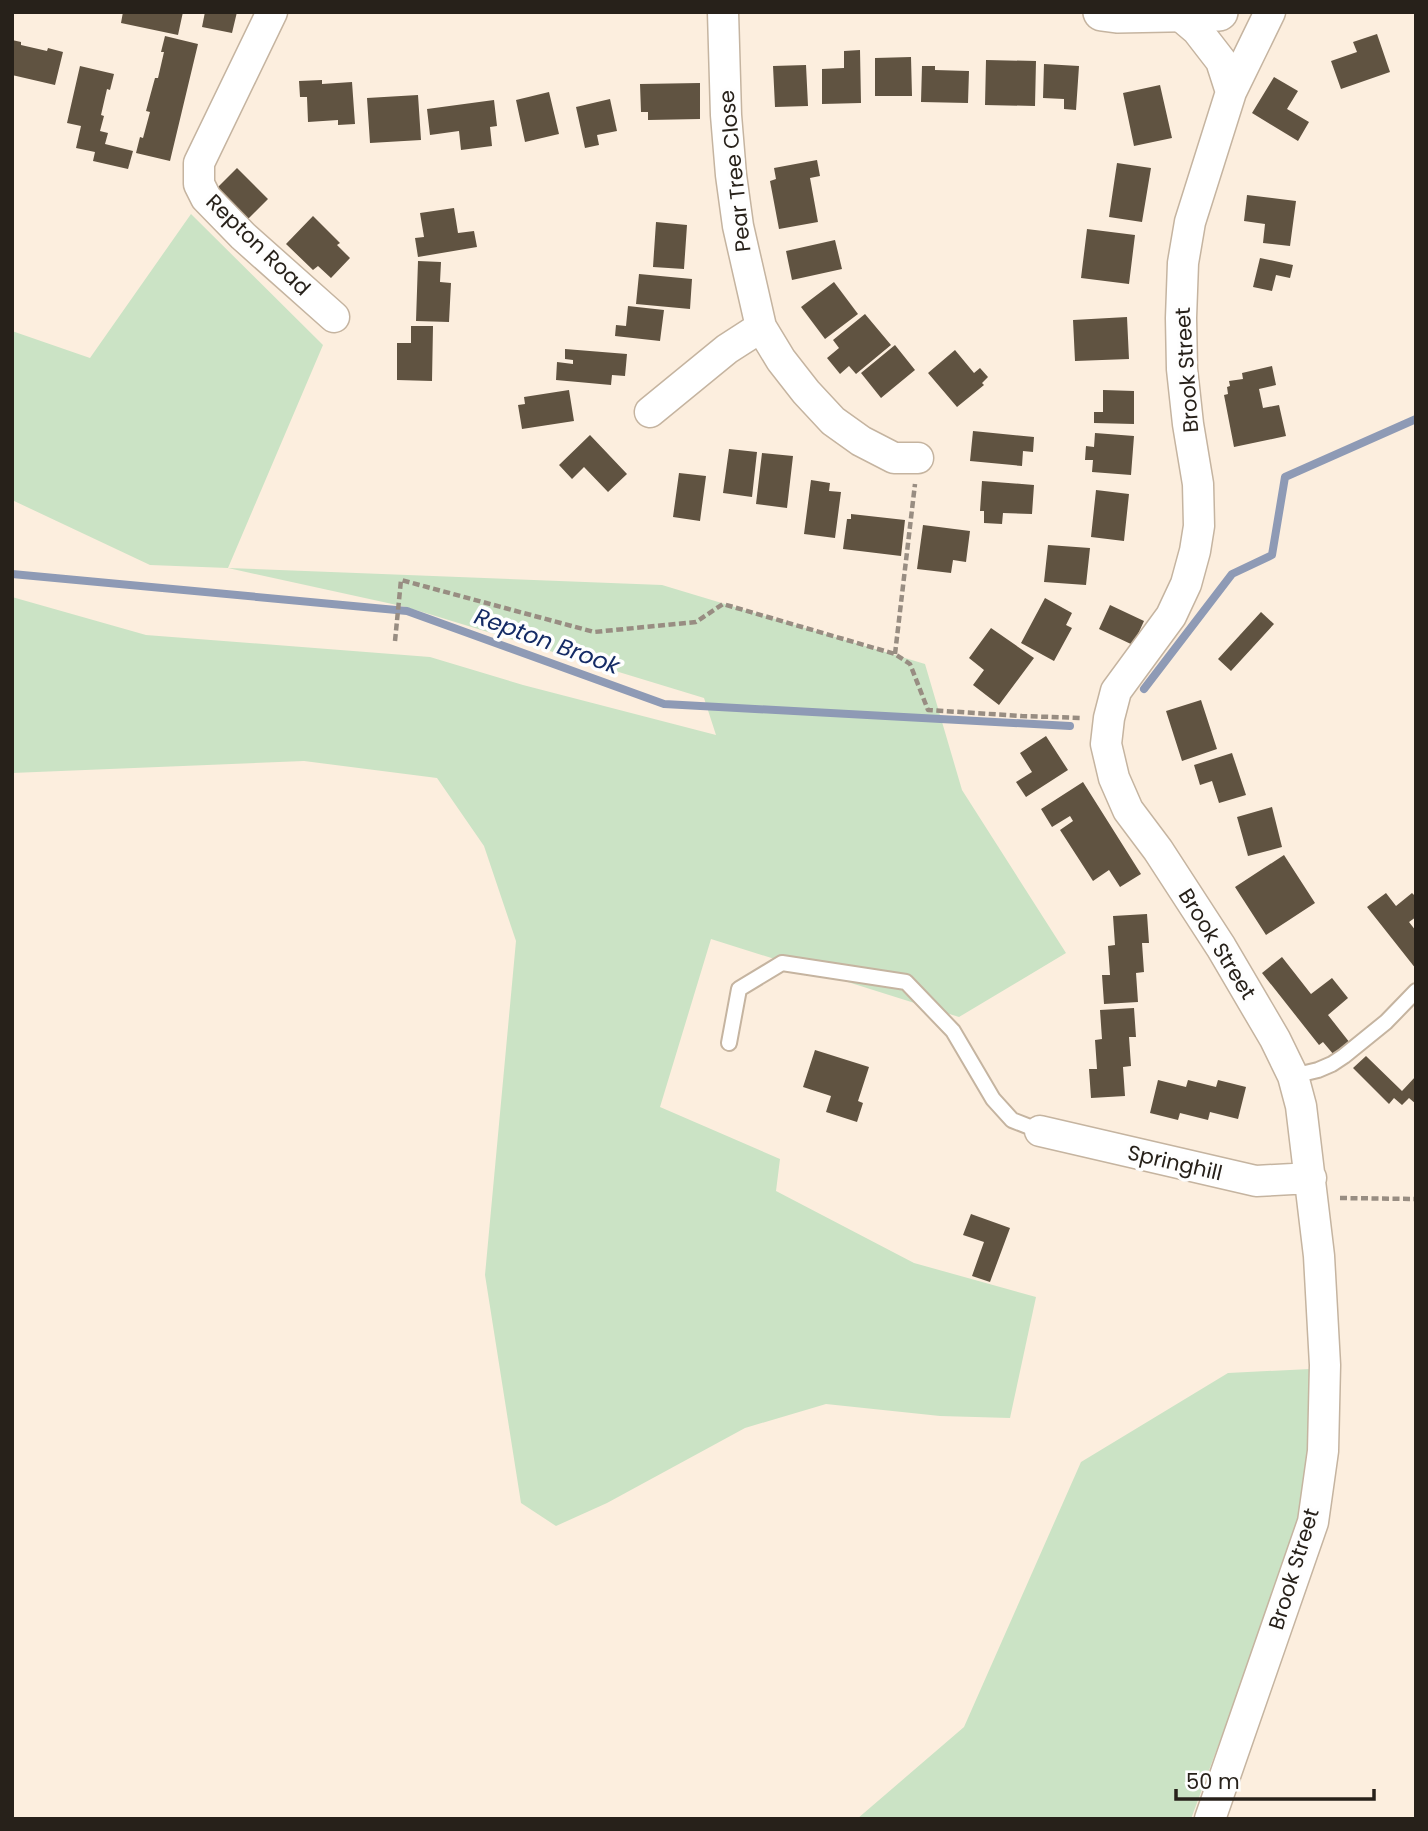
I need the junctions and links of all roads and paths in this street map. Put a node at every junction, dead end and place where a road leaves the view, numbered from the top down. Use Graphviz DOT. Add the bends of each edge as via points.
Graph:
graph roads {
  1 [pos="272,12"];
  2 [pos="723,12"];
  3 [pos="1102,12"];
  4 [pos="1219,12"];
  5 [pos="1270,12"];
  6 [pos="1177,13"];
  7 [pos="1231,92"];
  8 [pos="334,317"];
  9 [pos="761,327"];
  10 [pos="650,412"];
  11 [pos="918,458"];
  12 [pos="395,642"];
  13 [pos="895,654"];
  14 [pos="1109,718"];
  15 [pos="1416,991"];
  16 [pos="729,1043"];
  17 [pos="1293,1076"];
  18 [pos="1040,1131"];
  19 [pos="1312,1188"];
  20 [pos="1416,1199"];
  21 [pos="1210,1819"];
  1 -- 8 [label="street, Repton Road" via="199,163 199,184 206,198 243,236"];
  2 -- 9 [label="street, Pear Tree Close" via="731,175"];
  3 -- 6 [label="street"];
  4 -- 6 [label="street"];
  5 -- 7 [label="street, Brook Street"];
  6 -- 7 [label="street" via="1221,61"];
  7 -- 14 [label="street, Brook Street" via="1183,263 1182,369 1198,484 1195,551 1171,616 1116,691"];
  9 -- 10 [label="street"];
  9 -- 11 [label="street, Pear Tree Close" via="806,393 833,421 894,458"];
  11 -- 13 [label="path"];
  12 -- 13 [label="path" via="401,580 594,632 696,622 723,604"];
  13 -- 14 [label="path" via="910,664 928,709"];
  14 -- 17 [label="street, Brook Street" via="1106,744 1128,810 1221,947"];
  15 -- 17 [label="lane" via="1344,1056 1318,1070"];
  16 -- 18 [label="lane" via="739,989 782,963 906,982 953,1031 993,1099 1012,1120"];
  17 -- 19 [label="street, Brook Street"];
  18 -- 19 [label="street, Springhill" via="1256,1181"];
  19 -- 20 [label="path"];
  19 -- 21 [label="street, Brook Street" via="1325,1365 1323,1451 1313,1522"];
}
